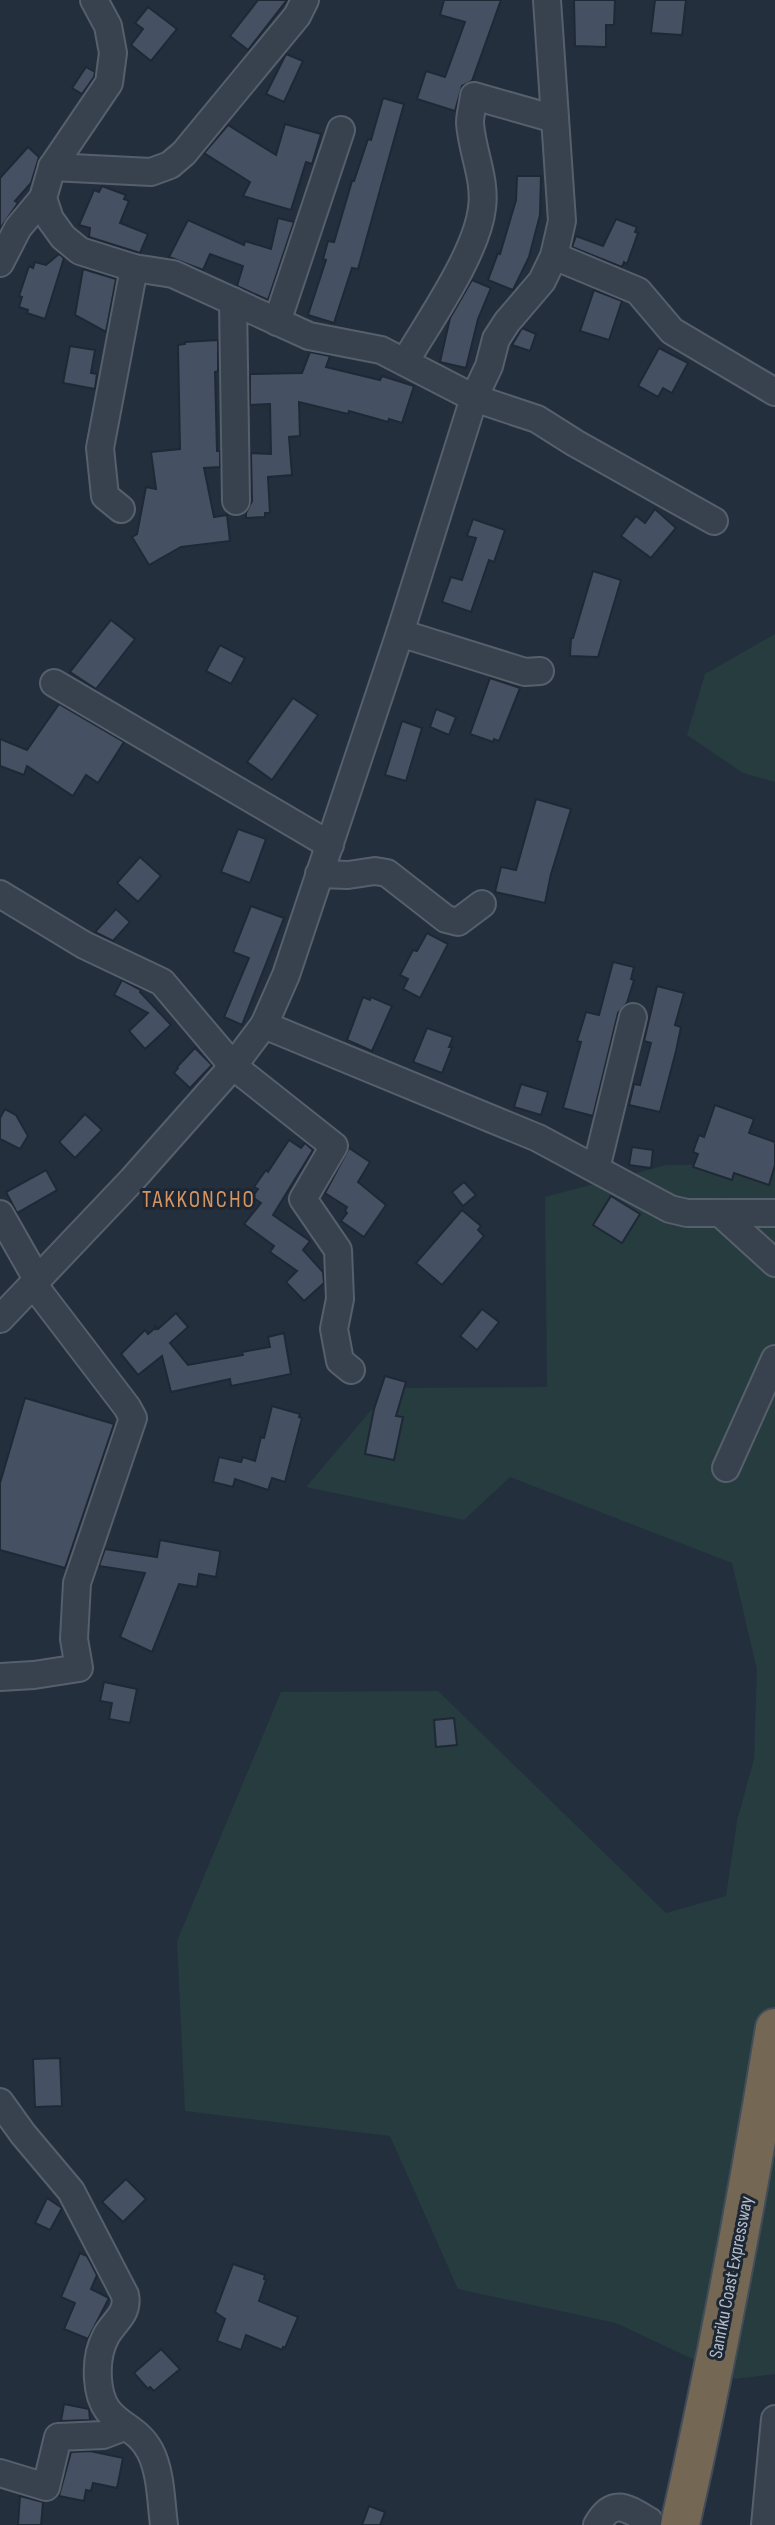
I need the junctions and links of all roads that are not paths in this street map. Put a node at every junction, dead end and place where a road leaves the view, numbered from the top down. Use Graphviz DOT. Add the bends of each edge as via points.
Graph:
graph roads {
  1 [pos="94,0"];
  2 [pos="305,0"];
  3 [pos="547,0"];
  4 [pos="555,119"];
  5 [pos="341,130"];
  6 [pos="52,167"];
  7 [pos="43,198"];
  8 [pos="554,256"];
  9 [pos="0,263"];
  10 [pos="134,268"];
  11 [pos="233,301"];
  12 [pos="277,322"];
  13 [pos="405,362"];
  14 [pos="775,391"];
  15 [pos="474,398"];
  16 [pos="236,501"];
  17 [pos="121,509"];
  18 [pos="715,522"];
  19 [pos="400,633"];
  20 [pos="540,670"];
  21 [pos="54,683"];
  22 [pos="330,845"];
  23 [pos="319,874"];
  24 [pos="0,894"];
  25 [pos="482,904"];
  26 [pos="633,1017"];
  27 [pos="264,1025"];
  28 [pos="233,1066"];
  29 [pos="596,1170"];
  30 [pos="720,1213"];
  31 [pos="775,1213"];
  32 [pos="0,1214"];
  33 [pos="775,1263"];
  34 [pos="35,1282"];
  35 [pos="0,1319"];
  36 [pos="775,1359"];
  37 [pos="351,1370"];
  38 [pos="726,1468"];
  39 [pos="0,1677"];
  40 [pos="775,2028"];
  41 [pos="0,2102"];
  42 [pos="775,2419"];
  43 [pos="124,2427"];
  44 [pos="0,2473"];
  45 [pos="665,2523"];
  46 [pos="164,2525"];
  47 [pos="597,2525"];
  48 [pos="765,2525"];
  1 -- 6 [label="street" via="108,26 113,53 109,83"];
  2 -- 6 [label="street" via="297,16 170,165 150,172"];
  3 -- 4 [label="street"];
  4 -- 8 [label="street" via="562,221"];
  4 -- 13 [label="street" via="474,96 470,120 482,184 478,228"];
  5 -- 12 [label="street"];
  6 -- 7 [label="street"];
  7 -- 9 [label="street" via="18,228"];
  7 -- 10 [label="street" via="50,219 80,251"];
  8 -- 14 [label="street" via="638,291 672,331"];
  8 -- 15 [label="street" via="542,281 496,339"];
  10 -- 11 [label="street" via="173,274"];
  10 -- 17 [label="street" via="100,448 105,496"];
  11 -- 12 [label="street"];
  11 -- 16 [label="street"];
  12 -- 13 [label="street" via="309,336 381,350"];
  13 -- 15 [label="street"];
  15 -- 18 [label="street" via="537,419"];
  15 -- 19 [label="street"];
  19 -- 20 [label="street" via="525,672"];
  19 -- 22 [label="street"];
  21 -- 22 [label="street"];
  22 -- 23 [label="street"];
  23 -- 25 [label="street" via="387,873 446,919 457,922"];
  23 -- 27 [label="street" via="286,975"];
  24 -- 28 [label="street" via="83,945 162,982"];
  26 -- 29 [label="street"];
  27 -- 28 [label="street"];
  27 -- 29 [label="street" via="538,1138"];
  28 -- 34 [label="street"];
  28 -- 37 [label="street" via="334,1146 303,1199 338,1250 340,1299 334,1329 340,1361"];
  29 -- 30 [label="street" via="670,1209"];
  30 -- 31 [label="street"];
  30 -- 33 [label="street"];
  32 -- 34 [label="street"];
  34 -- 35 [label="street"];
  34 -- 39 [label="street" via="133,1418 77,1583 74,1639 79,1668"];
  36 -- 38 [label="street"];
  40 -- 45 [label="highway, Sanriku Coast Expressway" via="734,2259"];
  41 -- 43 [label="street" via="71,2191 125,2295 125,2311 106,2335 100,2352 98,2378 102,2401"];
  42 -- 48 [label="street"];
  43 -- 44 [label="street" via="103,2435 58,2437 46,2487"];
  43 -- 46 [label="street" via="150,2450"];
  45 -- 47 [label="street" via="614,2507"];
}
